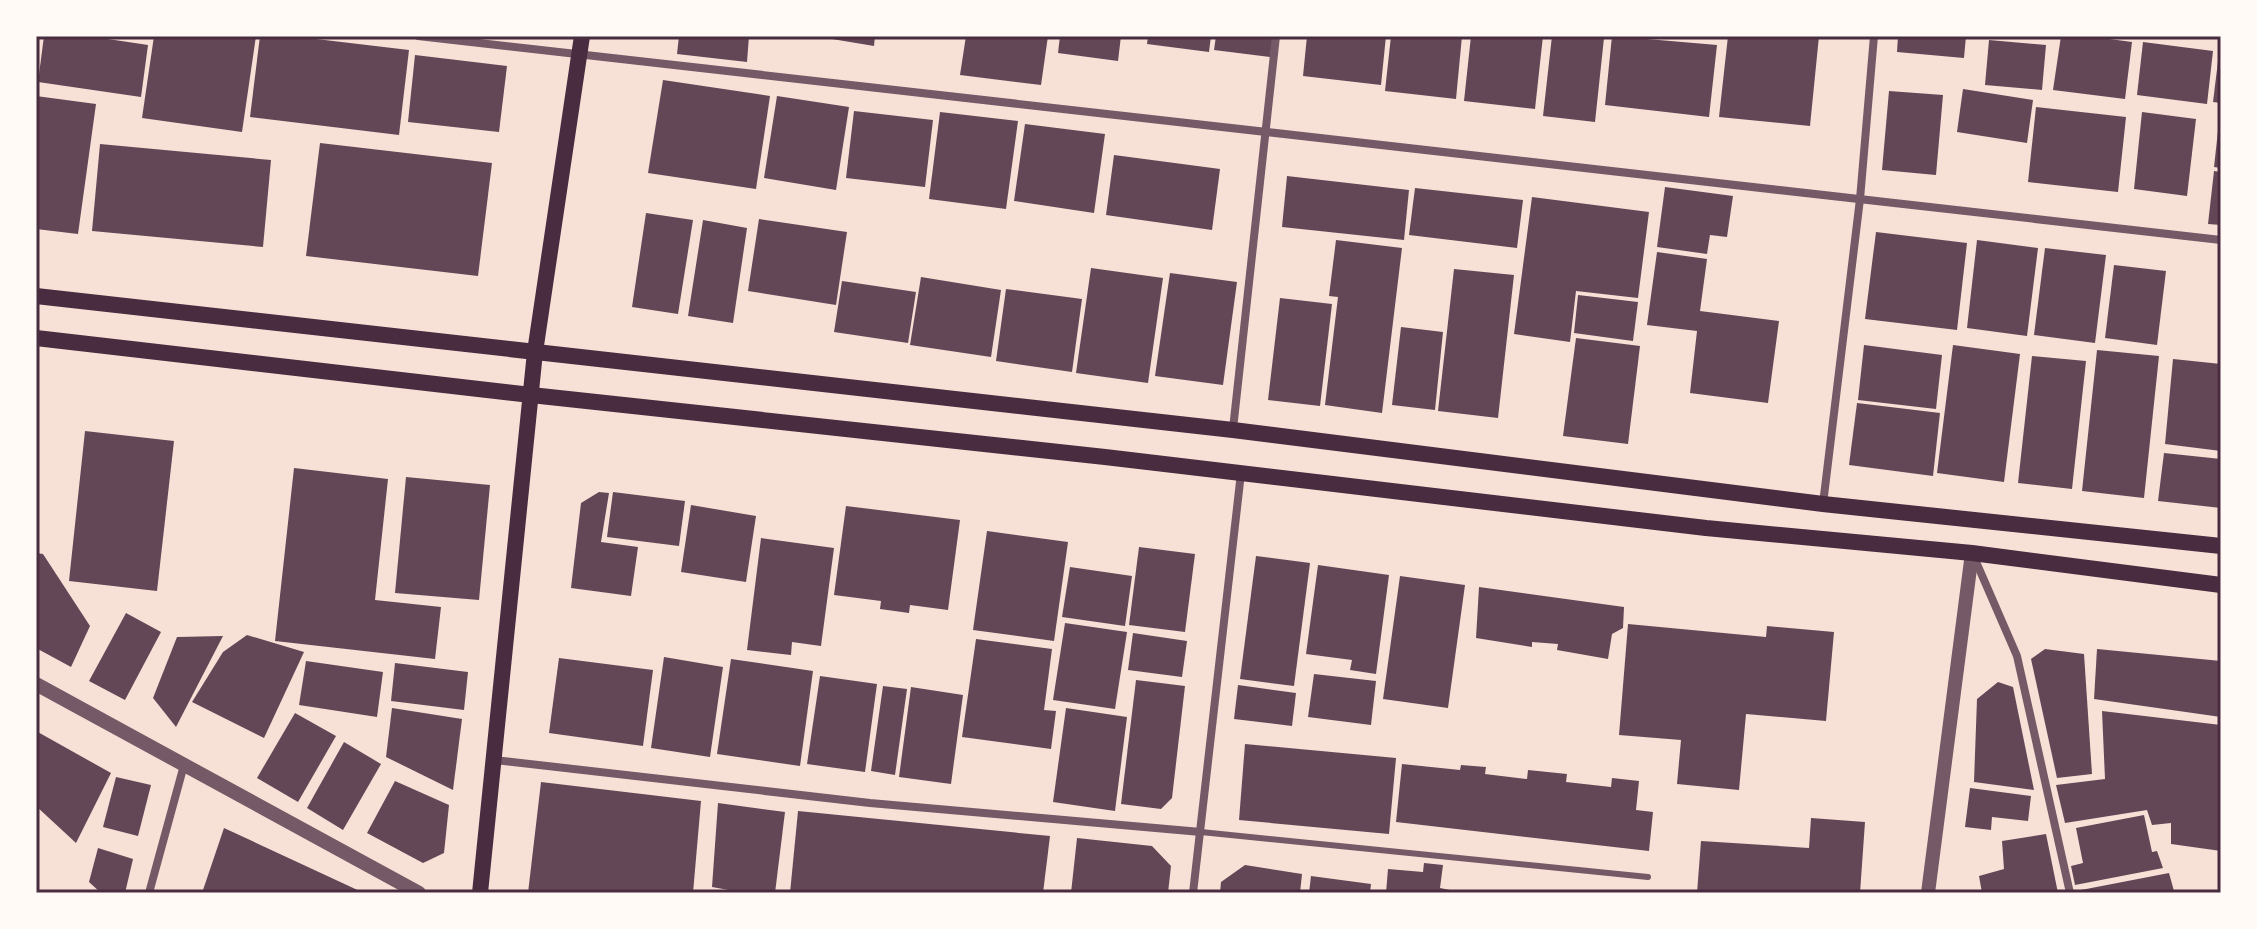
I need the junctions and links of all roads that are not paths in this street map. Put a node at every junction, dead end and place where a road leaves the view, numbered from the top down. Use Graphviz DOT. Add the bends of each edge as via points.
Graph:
graph roads {
  1 [pos="418,36"];
  2 [pos="582,36"];
  3 [pos="1276,36"];
  4 [pos="1874,36"];
  5 [pos="579,54"];
  6 [pos="1267,132"];
  7 [pos="1860,199"];
  8 [pos="2221,240"];
  9 [pos="36,296"];
  10 [pos="36,338"];
  11 [pos="535,352"];
  12 [pos="531,395"];
  13 [pos="1233,430"];
  14 [pos="1241,473"];
  15 [pos="1823,504"];
  16 [pos="2221,546"];
  17 [pos="1972,553"];
  18 [pos="2221,585"];
  19 [pos="36,684"];
  20 [pos="495,760"];
  21 [pos="184,765"];
  22 [pos="1201,832"];
  23 [pos="1648,877"];
  24 [pos="149,893"];
  25 [pos="419,893"];
  26 [pos="480,893"];
  27 [pos="1193,893"];
  28 [pos="1928,893"];
  29 [pos="2070,893"];
  1 -- 5 [label="street"];
  2 -- 5 [label="main road"];
  3 -- 6 [label="street"];
  4 -- 7 [label="street"];
  5 -- 6 [label="street"];
  5 -- 11 [label="main road"];
  6 -- 7 [label="street"];
  6 -- 13 [label="street"];
  7 -- 8 [label="street"];
  7 -- 15 [label="street"];
  9 -- 11 [label="main road"];
  10 -- 12 [label="main road"];
  11 -- 12 [label="main road"];
  11 -- 13 [label="main road"];
  12 -- 14 [label="main road"];
  12 -- 20 [label="main road"];
  13 -- 15 [label="main road"];
  14 -- 17 [label="main road" via="1706,528"];
  14 -- 22 [label="street"];
  15 -- 16 [label="main road"];
  17 -- 18 [label="main road"];
  17 -- 28 [label="street"];
  17 -- 29 [label="street" via="2017,656"];
  19 -- 21 [label="street"];
  20 -- 22 [label="street" via="870,803"];
  20 -- 26 [label="main road"];
  21 -- 24 [label="street"];
  21 -- 25 [label="street"];
  22 -- 23 [label="lane"];
  22 -- 27 [label="street"];
}
